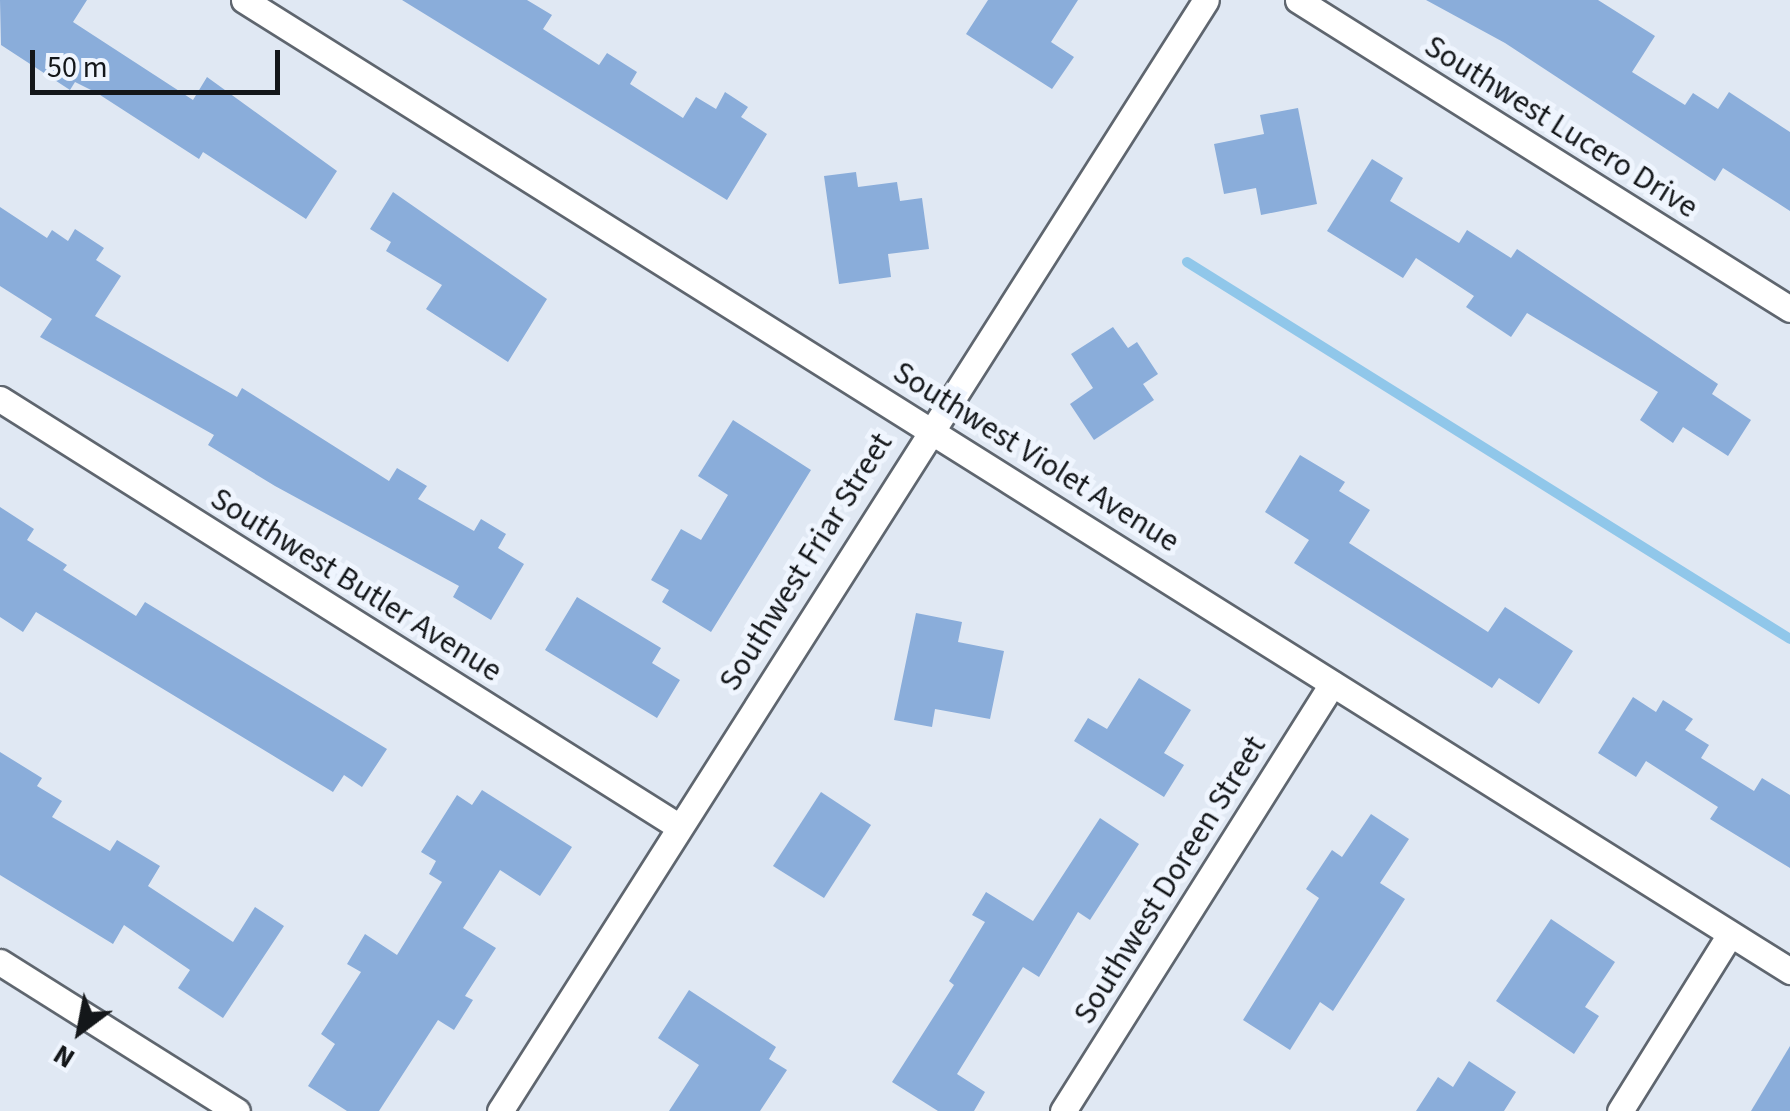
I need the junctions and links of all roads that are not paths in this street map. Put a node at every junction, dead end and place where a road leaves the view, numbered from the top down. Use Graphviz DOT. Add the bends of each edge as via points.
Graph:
graph roads {
  1 [pos="244,0"];
  2 [pos="1206,0"];
  3 [pos="1298,0"];
  4 [pos="1790,309"];
  5 [pos="0,400"];
  6 [pos="930,427"];
  7 [pos="1332,684"];
  8 [pos="678,826"];
  9 [pos="1730,934"];
  10 [pos="0,962"];
  11 [pos="1790,971"];
  12 [pos="237,1111"];
  13 [pos="500,1111"];
  14 [pos="1063,1111"];
  15 [pos="1620,1111"];
  1 -- 6 [label="street, Southwest Violet Avenue"];
  2 -- 6 [label="street, Southwest Friar Street"];
  3 -- 4 [label="street, Southwest Lucero Drive"];
  5 -- 8 [label="street, Southwest Butler Avenue"];
  6 -- 7 [label="street, Southwest Violet Avenue"];
  6 -- 8 [label="street, Southwest Friar Street"];
  7 -- 9 [label="street, Southwest Violet Avenue"];
  7 -- 14 [label="street, Southwest Doreen Street"];
  8 -- 13 [label="street, Southwest Friar Street"];
  9 -- 11 [label="street, Southwest Violet Avenue"];
  9 -- 15 [label="street"];
  10 -- 12 [label="street"];
}
